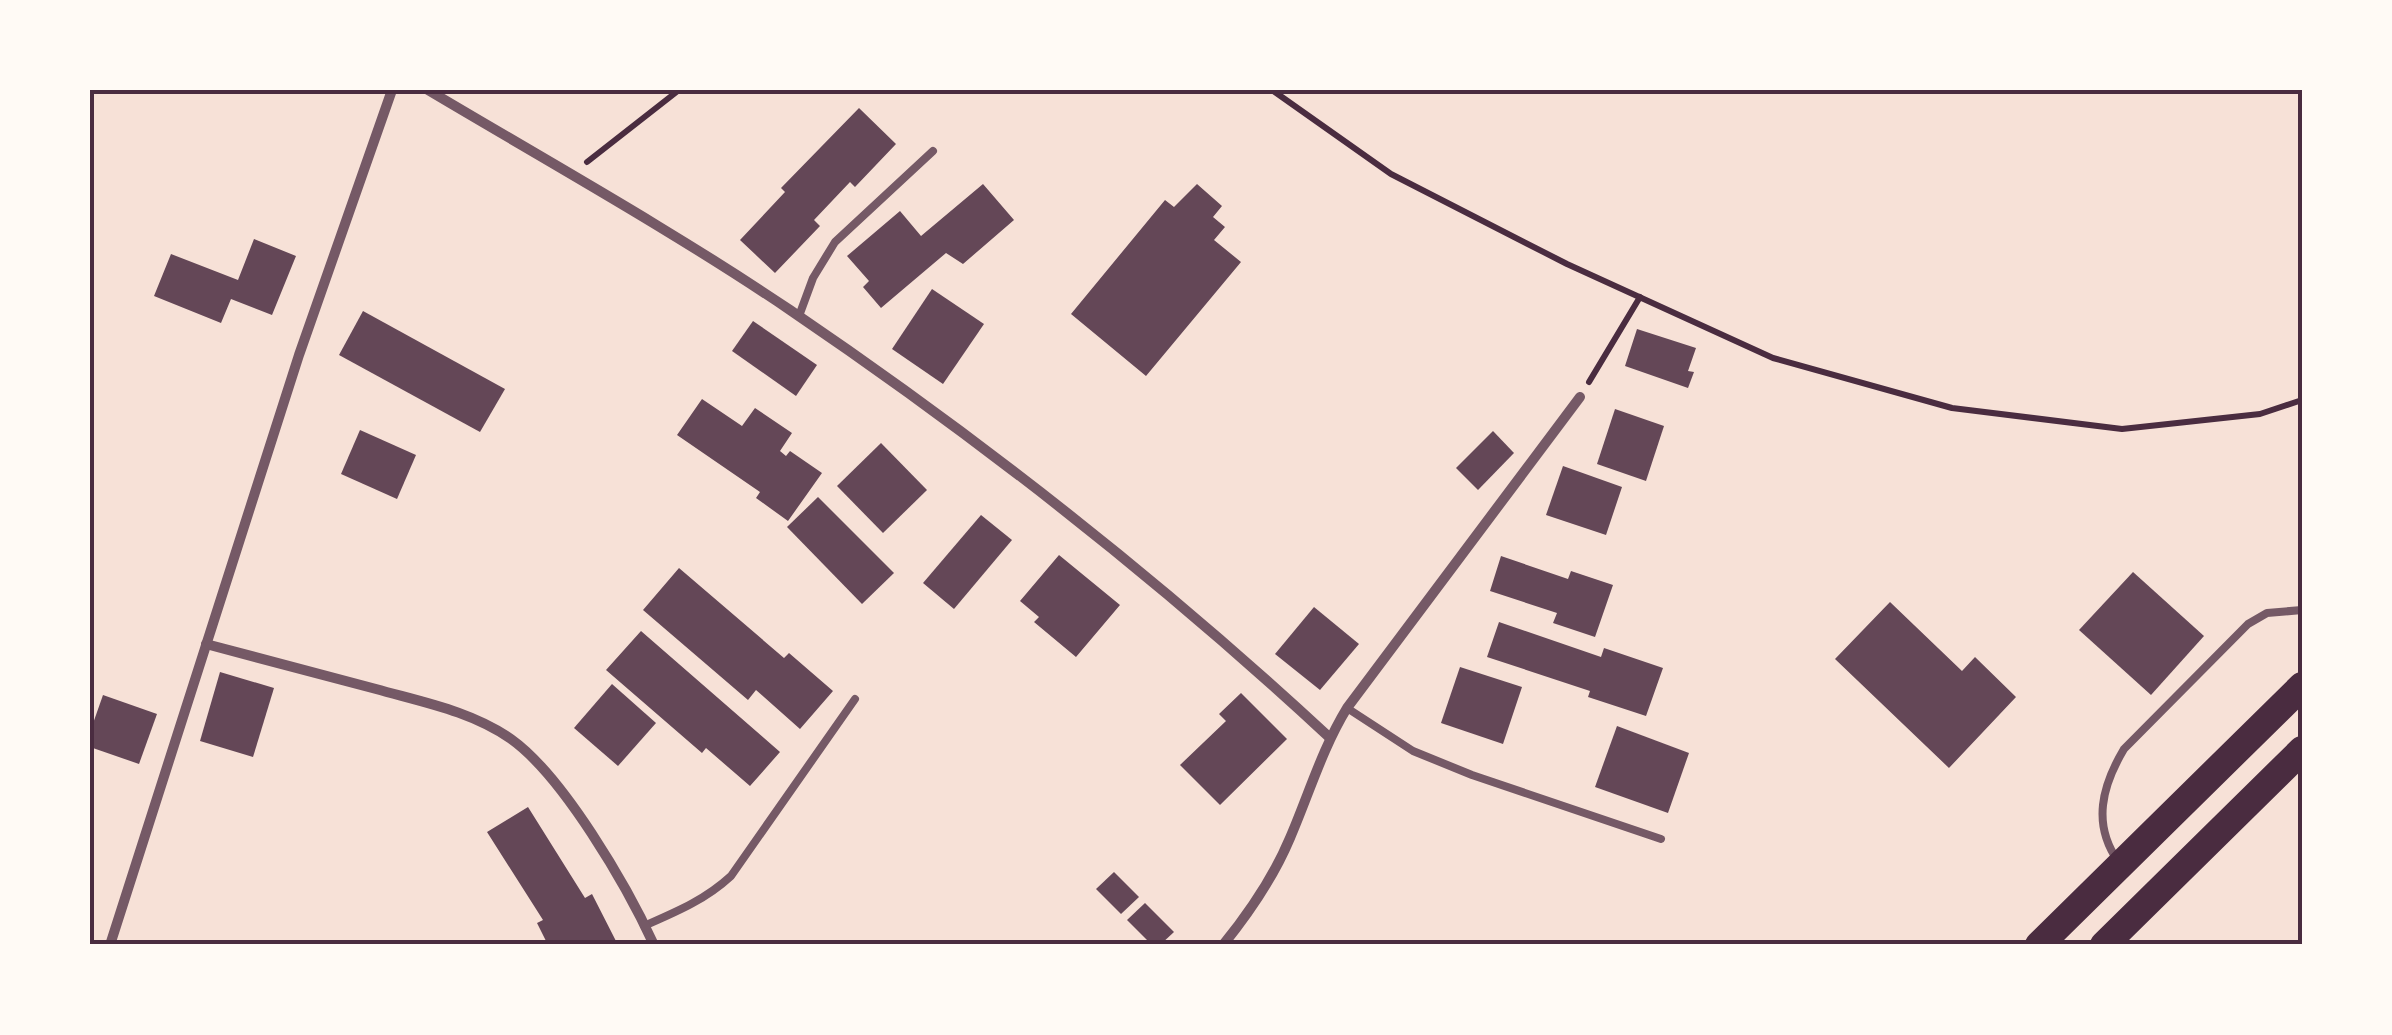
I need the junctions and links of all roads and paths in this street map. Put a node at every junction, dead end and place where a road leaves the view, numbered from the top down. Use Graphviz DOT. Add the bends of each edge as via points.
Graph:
graph roads {
  1 [pos="392,90"];
  2 [pos="428,90"];
  3 [pos="679,90"];
  4 [pos="1272,90"];
  5 [pos="933,152"];
  6 [pos="571,175"];
  7 [pos="1640,297"];
  8 [pos="798,316"];
  9 [pos="1580,396"];
  10 [pos="2302,400"];
  11 [pos="2302,610"];
  12 [pos="206,644"];
  13 [pos="2302,686"];
  14 [pos="854,699"];
  15 [pos="1347,708"];
  16 [pos="1330,737"];
  17 [pos="2302,750"];
  18 [pos="1662,839"];
  19 [pos="2120,865"];
  20 [pos="644,926"];
  21 [pos="110,945"];
  22 [pos="654,945"];
  23 [pos="1223,945"];
  24 [pos="2039,945"];
  25 [pos="2104,945"];
  1 -- 12 [label="street"];
  2 -- 6 [label="street"];
  3 -- 6 [label="path"];
  4 -- 7 [label="path" via="1391,174"];
  5 -- 8 [label="lane" via="835,242"];
  6 -- 8 [label="street"];
  7 -- 9 [label="path"];
  7 -- 10 [label="path" via="1773,358 1952,408 2122,429 2260,414"];
  8 -- 16 [label="street" via="1055,502"];
  9 -- 15 [label="street"];
  11 -- 19 [label="lane" via="2267,613 2248,624 2124,749 2110,773 2102,813 2107,846"];
  12 -- 20 [label="street" via="454,711 510,738 558,788"];
  12 -- 21 [label="street"];
  13 -- 19 [label="highway"];
  14 -- 20 [label="lane" via="731,876"];
  15 -- 16 [label="street"];
  15 -- 18 [label="lane" via="1413,752"];
  16 -- 23 [label="street" via="1289,841"];
  17 -- 25 [label="highway"];
  19 -- 24 [label="highway"];
  20 -- 22 [label="street"];
}
